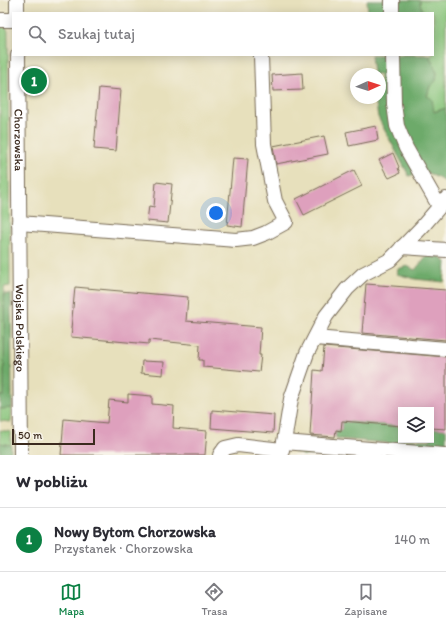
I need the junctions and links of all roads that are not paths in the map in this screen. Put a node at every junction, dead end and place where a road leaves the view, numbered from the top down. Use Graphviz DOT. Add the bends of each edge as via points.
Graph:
graph roads {
  1 [pos="17,0"];
  2 [pos="392,0"];
  3 [pos="17,12"];
  4 [pos="392,12"];
  5 [pos="0,20"];
  6 [pos="12,20"];
  7 [pos="18,56"];
  8 [pos="261,56"];
  9 [pos="393,56"];
  10 [pos="19,200"];
  11 [pos="443,202"];
  12 [pos="19,223"];
  13 [pos="402,247"];
  14 [pos="446,250"];
  15 [pos="315,338"];
  16 [pos="446,349"];
  17 [pos="282,449"];
  18 [pos="21,455"];
  19 [pos="220,455"];
  20 [pos="444,455"];
  1 -- 3 [label="street"];
  2 -- 4 [label="street"];
  5 -- 6 [label="street"];
  7 -- 10 [label="street, Chorzowska"];
  8 -- 12 [label="street" via="264,144 275,202 286,222 253,238 236,240"];
  9 -- 11 [label="street" via="397,126 406,148"];
  10 -- 12 [label="street, Wojska Polskiego"];
  11 -- 13 [label="street"];
  12 -- 18 [label="street, Wojska Polskiego"];
  13 -- 14 [label="street"];
  13 -- 15 [label="street" via="390,260 363,274 347,289 326,316"];
  15 -- 16 [label="street"];
  15 -- 17 [label="street" via="291,399"];
  17 -- 19 [label="street" via="238,444 225,448"];
  17 -- 20 [label="street"];
}
